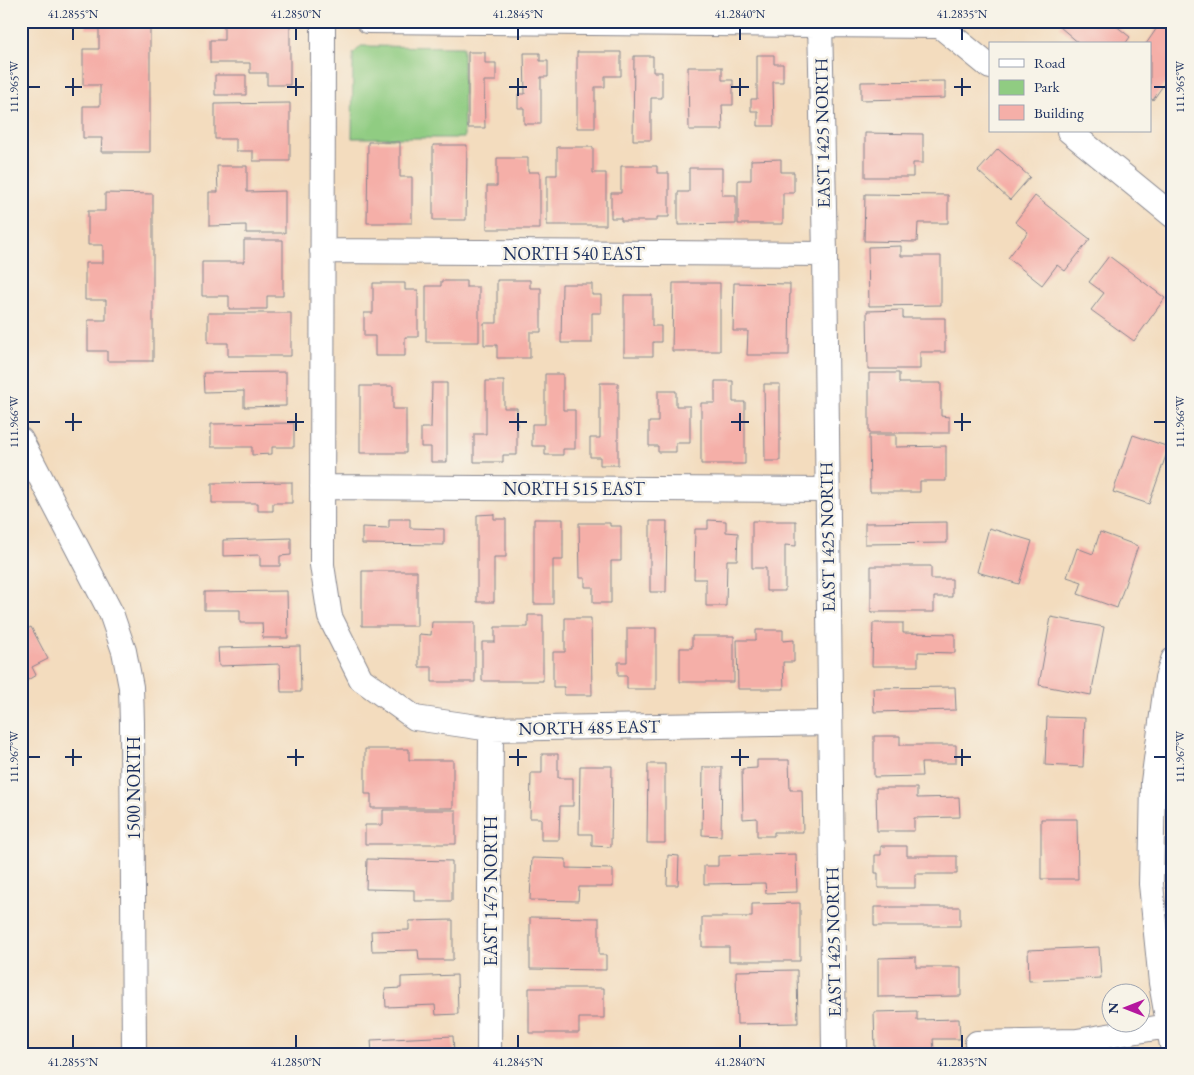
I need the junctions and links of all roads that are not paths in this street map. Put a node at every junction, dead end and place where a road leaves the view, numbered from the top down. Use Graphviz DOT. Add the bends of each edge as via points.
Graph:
graph roads {
  1 [pos="323,21"];
  2 [pos="368,21"];
  3 [pos="820,23"];
  4 [pos="989,66"];
  5 [pos="1070,132"];
  6 [pos="1173,216"];
  7 [pos="322,251"];
  8 [pos="825,254"];
  9 [pos="21,440"];
  10 [pos="322,487"];
  11 [pos="827,490"];
  12 [pos="1173,660"];
  13 [pos="830,723"];
  14 [pos="491,729"];
  15 [pos="1168,1026"];
  16 [pos="977,1043"];
  17 [pos="1173,1051"];
  18 [pos="134,1054"];
  19 [pos="489,1054"];
  20 [pos="834,1054"];
  1 -- 7 [label="street"];
  2 -- 3 [label="street"];
  3 -- 4 [label="street" via="940,26"];
  3 -- 8 [label="street, EAST 1425 NORTH"];
  5 -- 6 [label="street"];
  7 -- 8 [label="street, NORTH 540 EAST"];
  7 -- 10 [label="street"];
  8 -- 11 [label="street, EAST 1425 NORTH"];
  9 -- 18 [label="street, 1500 NORTH" via="111,613 124,651 131,687"];
  10 -- 11 [label="street, NORTH 515 EAST"];
  10 -- 14 [label="street, NORTH 485 EAST" via="322,565 330,617 361,679 415,718"];
  11 -- 13 [label="street, EAST 1425 NORTH"];
  12 -- 15 [label="street" via="1167,678 1153,782 1151,884"];
  13 -- 14 [label="street, NORTH 485 EAST"];
  13 -- 20 [label="street, EAST 1425 NORTH"];
  14 -- 19 [label="street, EAST 1475 NORTH"];
  15 -- 16 [label="street" via="1077,1041"];
  15 -- 17 [label="street"];
}
